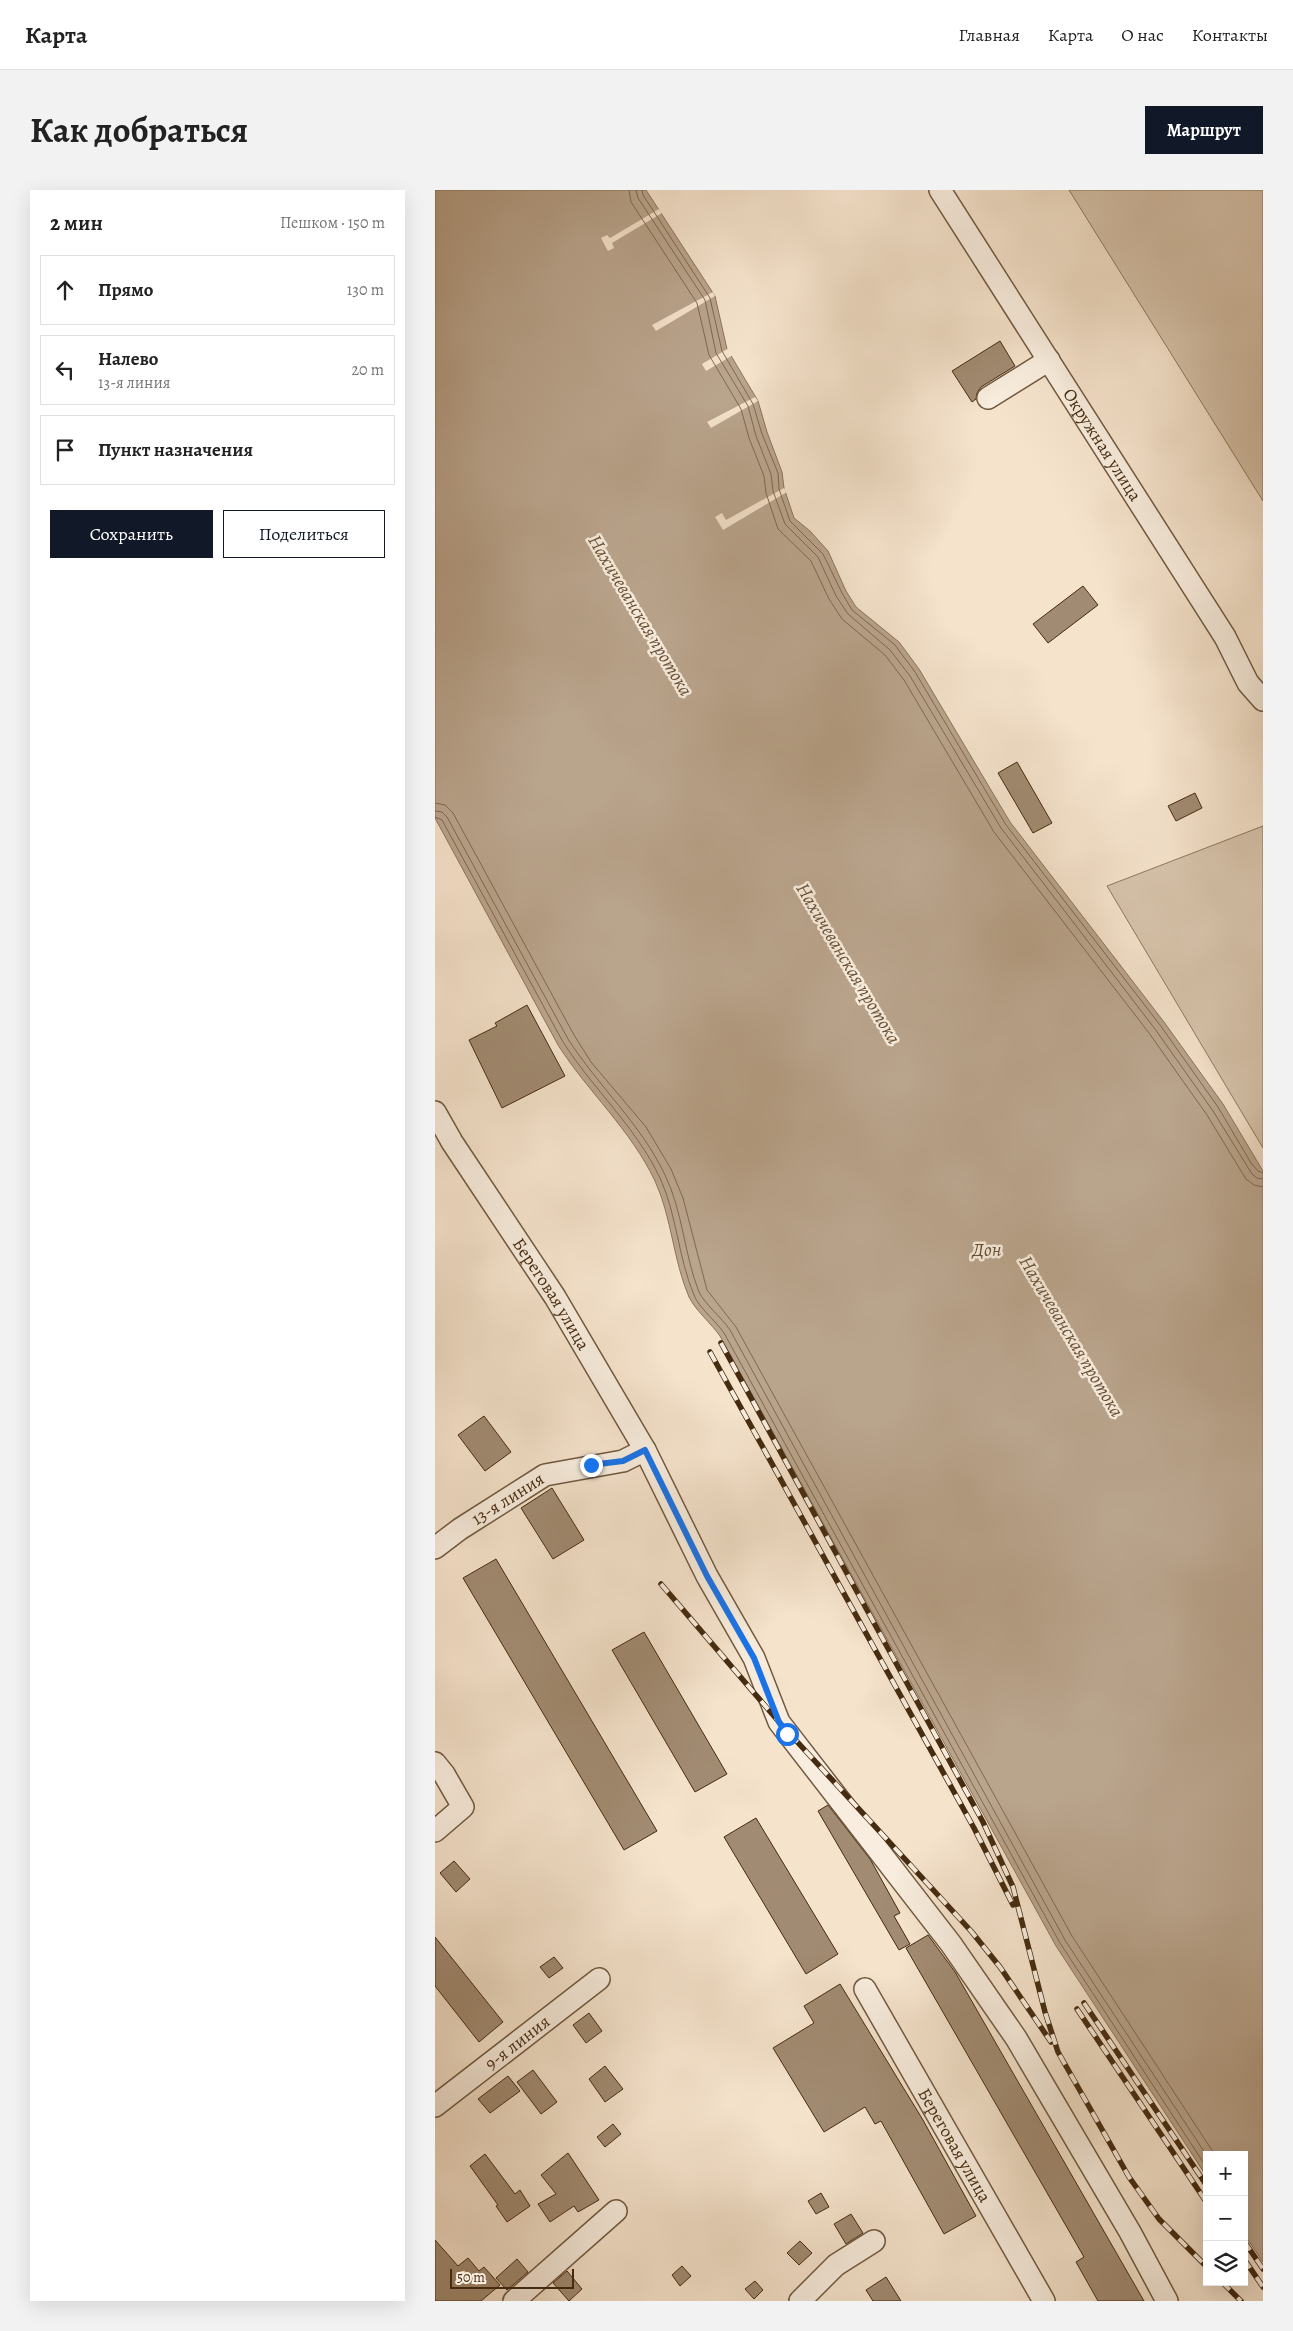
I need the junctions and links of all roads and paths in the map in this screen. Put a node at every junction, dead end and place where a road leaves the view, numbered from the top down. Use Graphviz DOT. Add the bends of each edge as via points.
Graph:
graph roads {
  1 [pos="940,190"];
  2 [pos="1049,360"];
  3 [pos="988,398"];
  4 [pos="1263,700"];
  5 [pos="435,1112"];
  6 [pos="645,1450"];
  7 [pos="435,1548"];
  8 [pos="435,1762"];
  9 [pos="435,1831"];
  10 [pos="599,1979"];
  11 [pos="865,1989"];
  12 [pos="435,2106"];
  13 [pos="616,2211"];
  14 [pos="873,2241"];
  15 [pos="514,2301"];
  16 [pos="800,2301"];
  17 [pos="1044,2301"];
  18 [pos="1167,2301"];
  1 -- 2 [label="street, Окружная улица"];
  2 -- 3 [label="street"];
  2 -- 4 [label="street, Окружная улица" via="1225,638 1248,683"];
  5 -- 6 [label="street, Береговая улица" via="555,1297"];
  6 -- 7 [label="street, 13-я линия" via="623,1461 545,1475"];
  6 -- 18 [label="street, Береговая улица" via="707,1576 754,1658 779,1722 951,1944 1010,2030 1126,2224"];
  8 -- 9 [label="street" via="463,1807"];
  10 -- 12 [label="street, 9-я линия"];
  11 -- 17 [label="street, Береговая улица"];
  13 -- 15 [label="street"];
  14 -- 16 [label="street" via="836,2265"];
}
